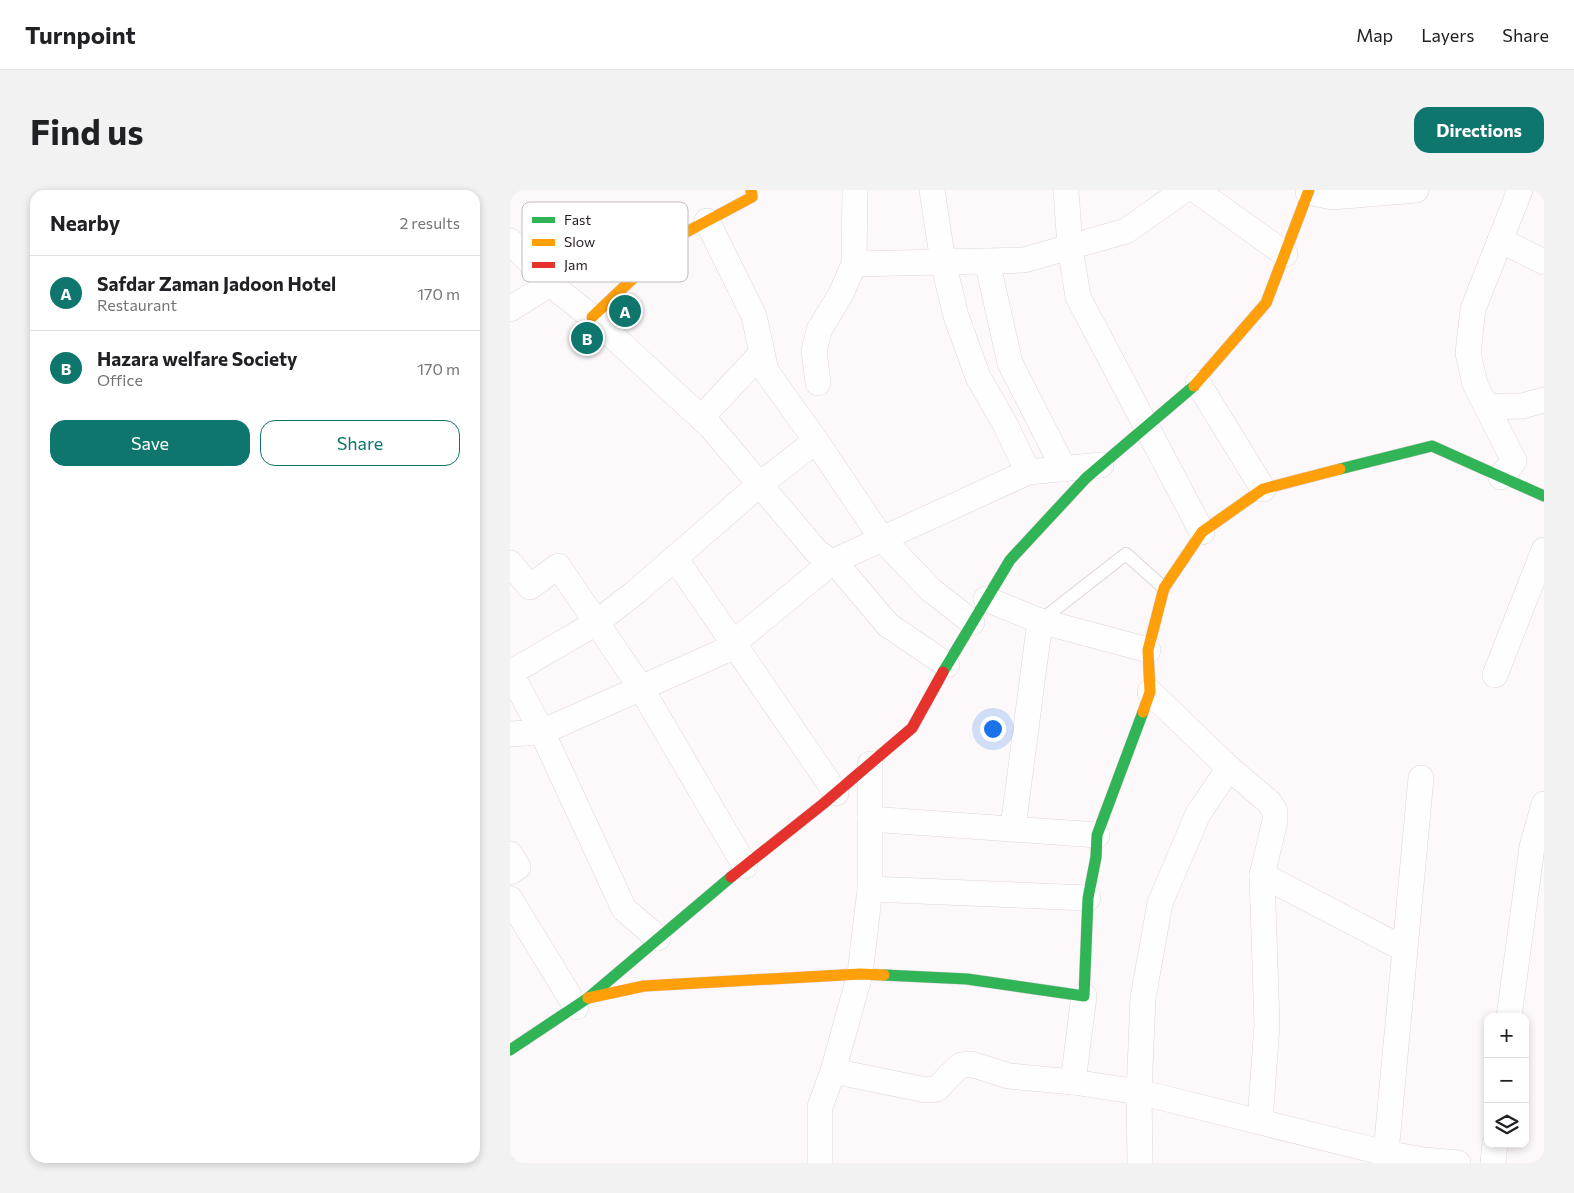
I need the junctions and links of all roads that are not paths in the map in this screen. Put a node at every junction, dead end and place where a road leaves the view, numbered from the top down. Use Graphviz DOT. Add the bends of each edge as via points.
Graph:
graph roads {
  1 [pos="751,190"];
  2 [pos="855,190"];
  3 [pos="932,190"];
  4 [pos="1066,190"];
  5 [pos="1184,190"];
  6 [pos="1196,190"];
  7 [pos="1416,190"];
  8 [pos="1520,190"];
  9 [pos="1309,191"];
  10 [pos="707,221"];
  11 [pos="688,231"];
  12 [pos="510,240"];
  13 [pos="1500,240"];
  14 [pos="1070,247"];
  15 [pos="522,253"];
  16 [pos="1285,254"];
  17 [pos="987,261"];
  18 [pos="943,262"];
  19 [pos="1544,262"];
  20 [pos="854,264"];
  21 [pos="629,282"];
  22 [pos="550,284"];
  23 [pos="510,309"];
  24 [pos="592,317"];
  25 [pos="762,353"];
  26 [pos="818,382"];
  27 [pos="1198,383"];
  28 [pos="1544,400"];
  29 [pos="1487,407"];
  30 [pos="701,418"];
  31 [pos="1147,426"];
  32 [pos="816,441"];
  33 [pos="1101,465"];
  34 [pos="1064,468"];
  35 [pos="1028,472"];
  36 [pos="1502,477"];
  37 [pos="760,484"];
  38 [pos="1263,490"];
  39 [pos="1544,496"];
  40 [pos="1202,532"];
  41 [pos="882,540"];
  42 [pos="1544,550"];
  43 [pos="675,558"];
  44 [pos="832,562"];
  45 [pos="510,563"];
  46 [pos="1164,588"];
  47 [pos="986,599"];
  48 [pos="1040,621"];
  49 [pos="972,622"];
  50 [pos="596,623"];
  51 [pos="733,644"];
  52 [pos="1148,650"];
  53 [pos="946,666"];
  54 [pos="510,672"];
  55 [pos="1495,674"];
  56 [pos="640,688"];
  57 [pos="1150,692"];
  58 [pos="542,732"];
  59 [pos="510,734"];
  60 [pos="870,764"];
  61 [pos="1229,768"];
  62 [pos="1421,778"];
  63 [pos="836,793"];
  64 [pos="1544,804"];
  65 [pos="870,819"];
  66 [pos="1013,828"];
  67 [pos="1097,835"];
  68 [pos="510,854"];
  69 [pos="745,866"];
  70 [pos="510,872"];
  71 [pos="1262,875"];
  72 [pos="870,889"];
  73 [pos="1088,898"];
  74 [pos="510,899"];
  75 [pos="658,938"];
  76 [pos="1404,949"];
  77 [pos="860,974"];
  78 [pos="1084,996"];
  79 [pos="582,1003"];
  80 [pos="1510,1013"];
  81 [pos="510,1050"];
  82 [pos="833,1072"];
  83 [pos="1074,1082"];
  84 [pos="1139,1092"];
  85 [pos="1260,1121"];
  86 [pos="1495,1148"];
  87 [pos="1385,1158"];
  88 [pos="820,1163"];
  89 [pos="1140,1163"];
  90 [pos="1458,1163"];
  91 [pos="1493,1163"];
  1 -- 10 [label="street" via="752,197"];
  2 -- 20 [label="street"];
  3 -- 18 [label="street"];
  4 -- 14 [label="street"];
  5 -- 14 [label="street" via="1126,231"];
  6 -- 16 [label="street"];
  7 -- 9 [label="street" via="1332,197"];
  8 -- 13 [label="street"];
  9 -- 16 [label="street"];
  10 -- 11 [label="street"];
  10 -- 25 [label="street" via="754,316"];
  12 -- 15 [label="street"];
  13 -- 19 [label="street"];
  13 -- 29 [label="street" via="1473,308 1468,353 1475,384"];
  14 -- 17 [label="street" via="1024,260"];
  14 -- 31 [label="street" via="1078,297"];
  16 -- 27 [label="street" via="1266,302"];
  17 -- 18 [label="street"];
  17 -- 34 [label="street" via="1010,363"];
  18 -- 20 [label="street"];
  18 -- 35 [label="street" via="956,316 978,376"];
  20 -- 26 [label="street" via="841,294 819,330 814,350"];
  21 -- 24 [label="street"];
  22 -- 23 [label="street"];
  22 -- 24 [label="street"];
  24 -- 30 [label="street"];
  25 -- 30 [label="street"];
  25 -- 32 [label="street" via="766,371"];
  27 -- 31 [label="street"];
  27 -- 38 [label="street"];
  28 -- 29 [label="street" via="1522,406"];
  29 -- 36 [label="street" via="1514,461"];
  30 -- 37 [label="street"];
  31 -- 33 [label="street"];
  31 -- 40 [label="street"];
  32 -- 37 [label="street"];
  32 -- 41 [label="street"];
  33 -- 34 [label="street"];
  33 -- 47 [label="street" via="1010,560"];
  34 -- 35 [label="street"];
  35 -- 41 [label="street"];
  36 -- 38 [label="street" via="1432,446"];
  36 -- 39 [label="street"];
  37 -- 43 [label="street"];
  37 -- 44 [label="street" via="817,552"];
  38 -- 40 [label="street"];
  40 -- 46 [label="street"];
  41 -- 44 [label="street"];
  41 -- 49 [label="street" via="932,590"];
  42 -- 55 [label="street"];
  43 -- 50 [label="street"];
  43 -- 51 [label="street"];
  44 -- 51 [label="street"];
  44 -- 53 [label="street" via="888,625"];
  45 -- 50 [label="street" via="530,587 558,566"];
  46 -- 48 [label="lane" via="1126,554"];
  46 -- 52 [label="street"];
  47 -- 48 [label="street"];
  47 -- 49 [label="street"];
  48 -- 52 [label="street"];
  48 -- 66 [label="street"];
  49 -- 53 [label="street"];
  50 -- 54 [label="street"];
  50 -- 56 [label="street"];
  51 -- 56 [label="street"];
  51 -- 63 [label="street"];
  52 -- 57 [label="street"];
  53 -- 60 [label="street" via="912,728"];
  54 -- 58 [label="street"];
  56 -- 58 [label="street"];
  56 -- 69 [label="street"];
  57 -- 61 [label="street"];
  57 -- 67 [label="street"];
  58 -- 59 [label="street"];
  58 -- 75 [label="street" via="624,909"];
  60 -- 63 [label="street"];
  60 -- 65 [label="street"];
  61 -- 71 [label="street" via="1275,811"];
  61 -- 84 [label="street" via="1198,814 1160,904 1143,998"];
  62 -- 76 [label="street"];
  63 -- 69 [label="street"];
  64 -- 80 [label="street" via="1532,846"];
  65 -- 66 [label="street"];
  65 -- 72 [label="street"];
  66 -- 67 [label="street"];
  67 -- 73 [label="street"];
  68 -- 70 [label="street" via="518,867"];
  69 -- 75 [label="street"];
  71 -- 76 [label="street"];
  71 -- 85 [label="street" via="1267,1026"];
  72 -- 73 [label="street"];
  72 -- 77 [label="street"];
  73 -- 78 [label="street"];
  74 -- 79 [label="street"];
  75 -- 79 [label="street"];
  76 -- 87 [label="street"];
  77 -- 78 [label="street" via="968,979"];
  77 -- 79 [label="street" via="644,986"];
  77 -- 82 [label="street"];
  78 -- 83 [label="street"];
  79 -- 81 [label="street"];
  82 -- 83 [label="street" via="926,1090 937,1088 961,1066 971,1064 1009,1076"];
  82 -- 88 [label="street" via="820,1107"];
  83 -- 84 [label="street"];
  84 -- 85 [label="street"];
  84 -- 89 [label="street"];
  85 -- 87 [label="street"];
  86 -- 91 [label="street"];
  87 -- 90 [label="street"];
}
